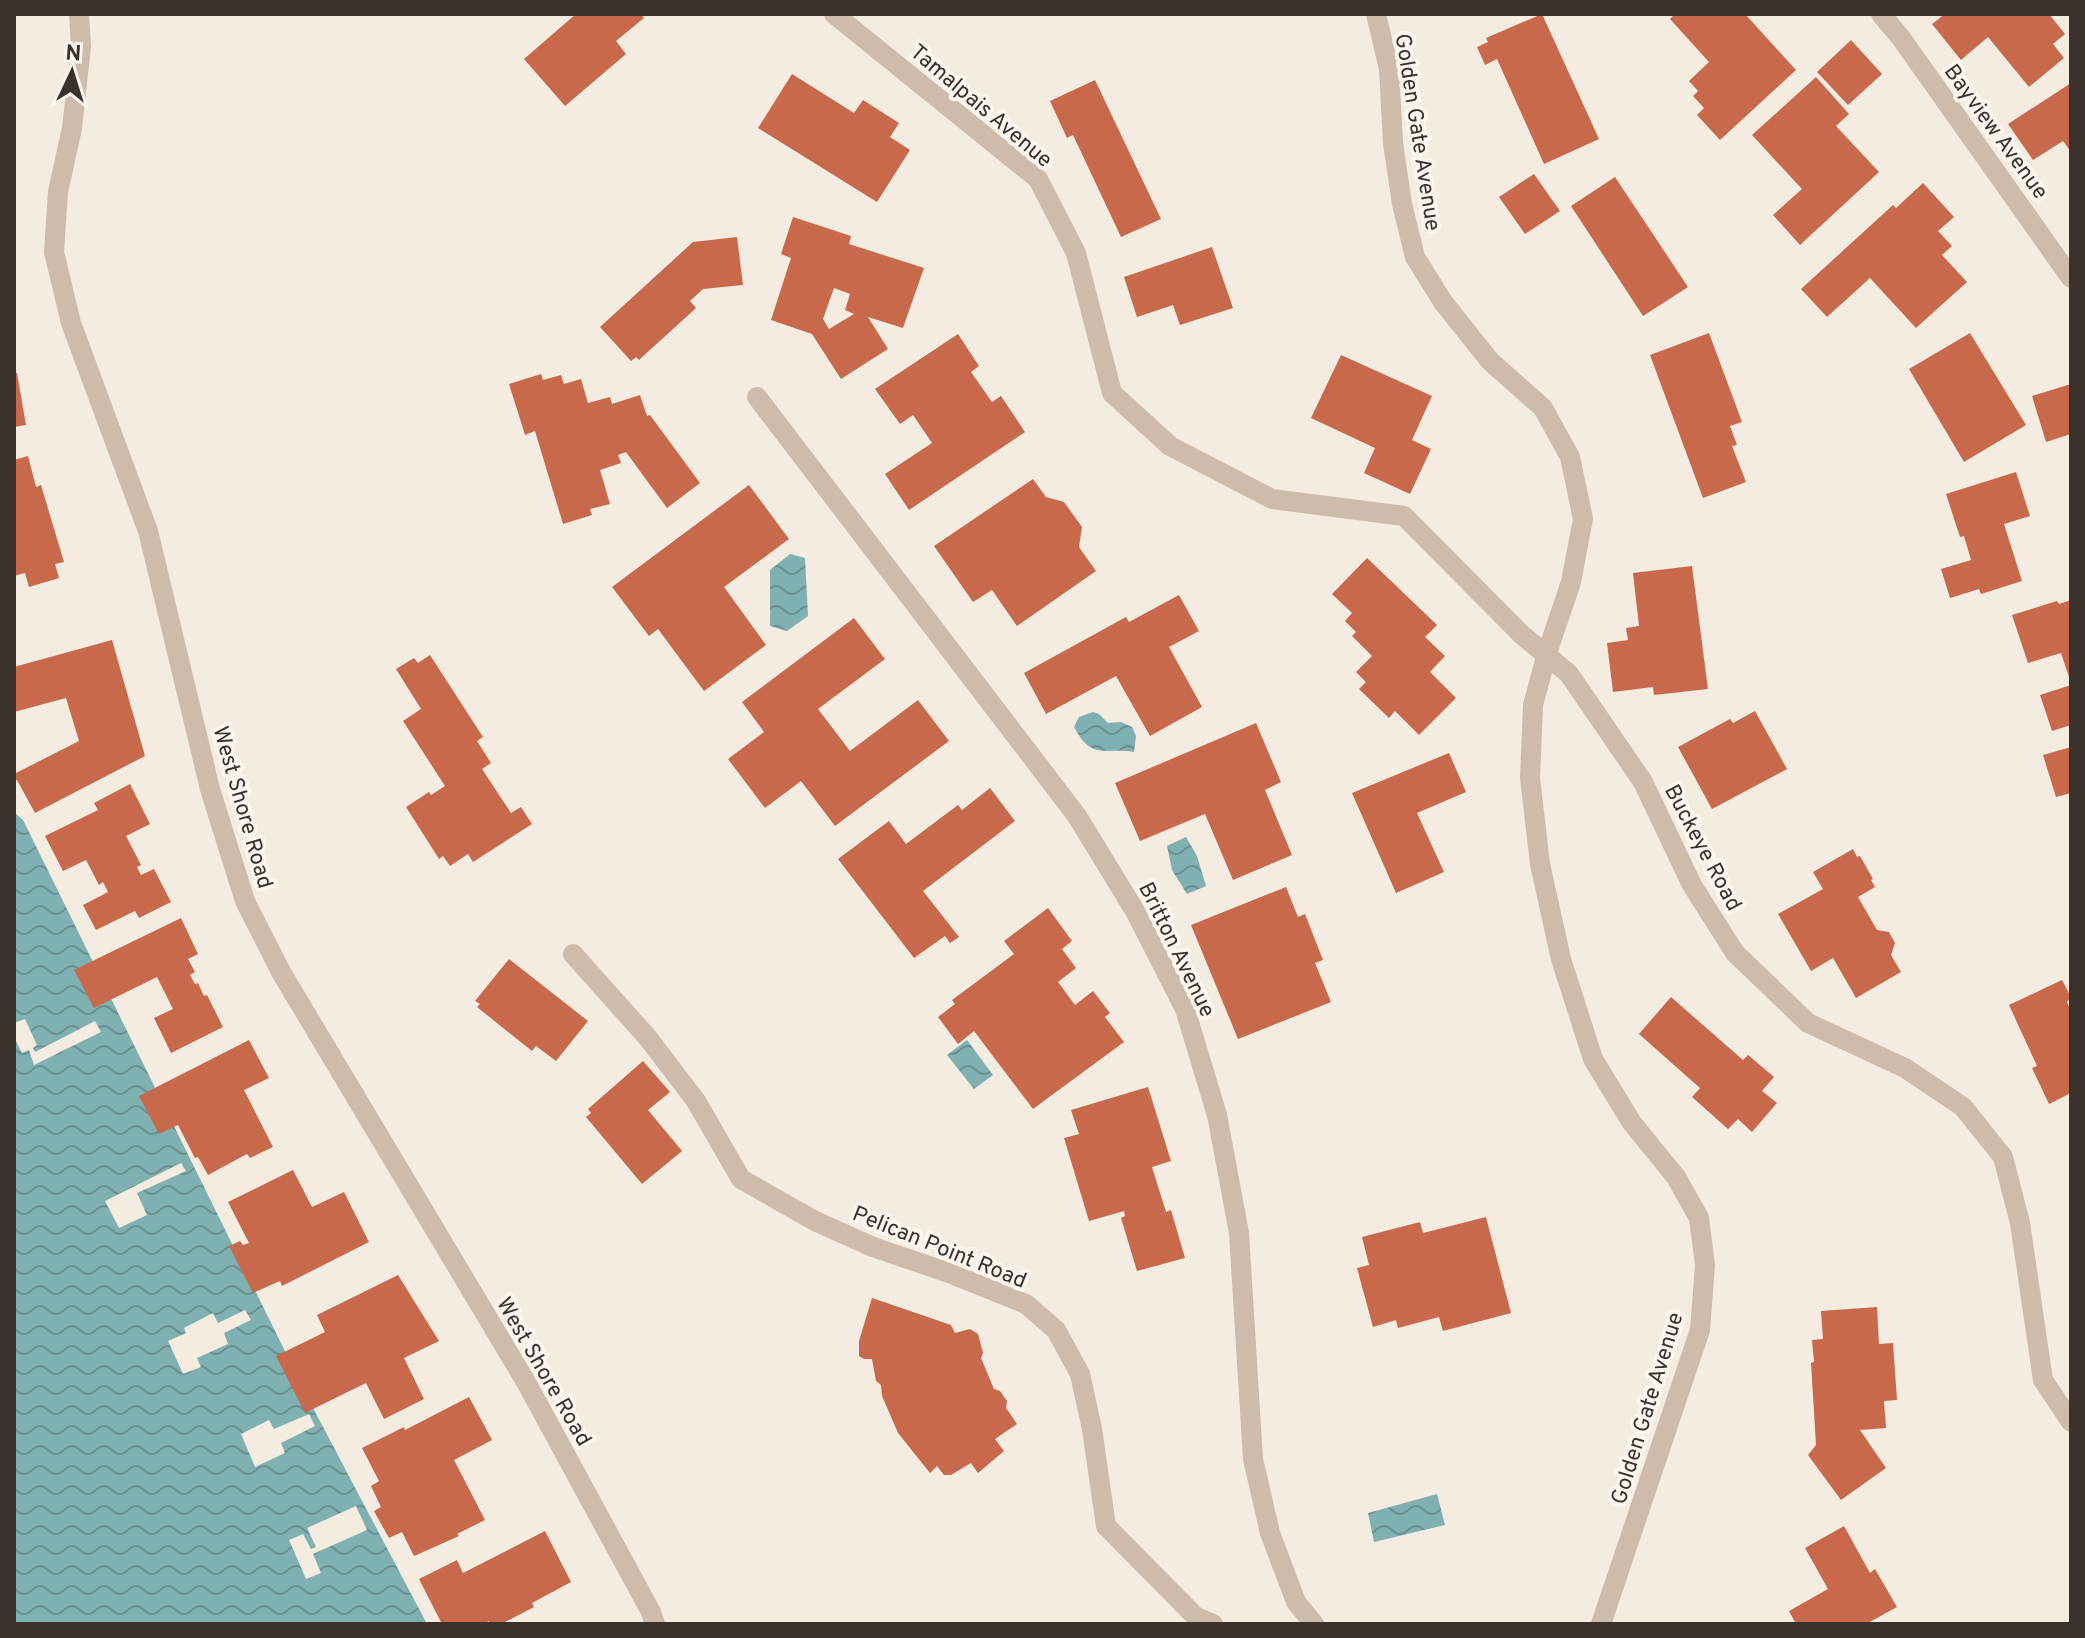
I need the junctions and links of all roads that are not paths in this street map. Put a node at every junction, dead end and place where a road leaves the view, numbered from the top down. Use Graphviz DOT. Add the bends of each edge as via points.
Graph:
graph roads {
  1 [pos="79,14"];
  2 [pos="834,14"];
  3 [pos="1376,14"];
  4 [pos="1881,14"];
  5 [pos="2071,278"];
  6 [pos="757,397"];
  7 [pos="1547,653"];
  8 [pos="573,954"];
  9 [pos="2071,1422"];
  10 [pos="655,1624"];
  11 [pos="1213,1624"];
  12 [pos="1314,1624"];
  13 [pos="1601,1624"];
  1 -- 10 [label="street, West Shore Road" via="81,47 54,252 71,323 148,531 210,789 245,901 281,972 526,1382"];
  2 -- 7 [label="street, Tamalpais Avenue" via="1038,179 1076,253 1112,393 1170,446 1272,499 1404,516 1521,634"];
  3 -- 7 [label="street, Golden Gate Avenue" via="1389,69 1402,204 1415,257 1490,361 1543,408 1570,457 1583,519 1571,582"];
  4 -- 5 [label="street, Bayview Avenue"];
  6 -- 12 [label="street, Britton Avenue" via="1077,816 1135,911 1185,1009 1217,1115 1239,1233 1253,1459 1270,1533 1296,1602"];
  7 -- 9 [label="street, Buckeye Road" via="1569,674 1643,782 1692,885 1735,953 1808,1023 1905,1068 1963,1107 2003,1157 2020,1223 2043,1380"];
  7 -- 13 [label="street, Golden Gate Avenue" via="1533,705 1530,778 1540,864 1561,959 1593,1059 1699,1218 1705,1265 1700,1330"];
  8 -- 11 [label="street, Pelican Point Road" via="696,1101 741,1179 873,1247 1026,1304 1056,1330 1080,1374 1106,1526 1196,1617"];
}
